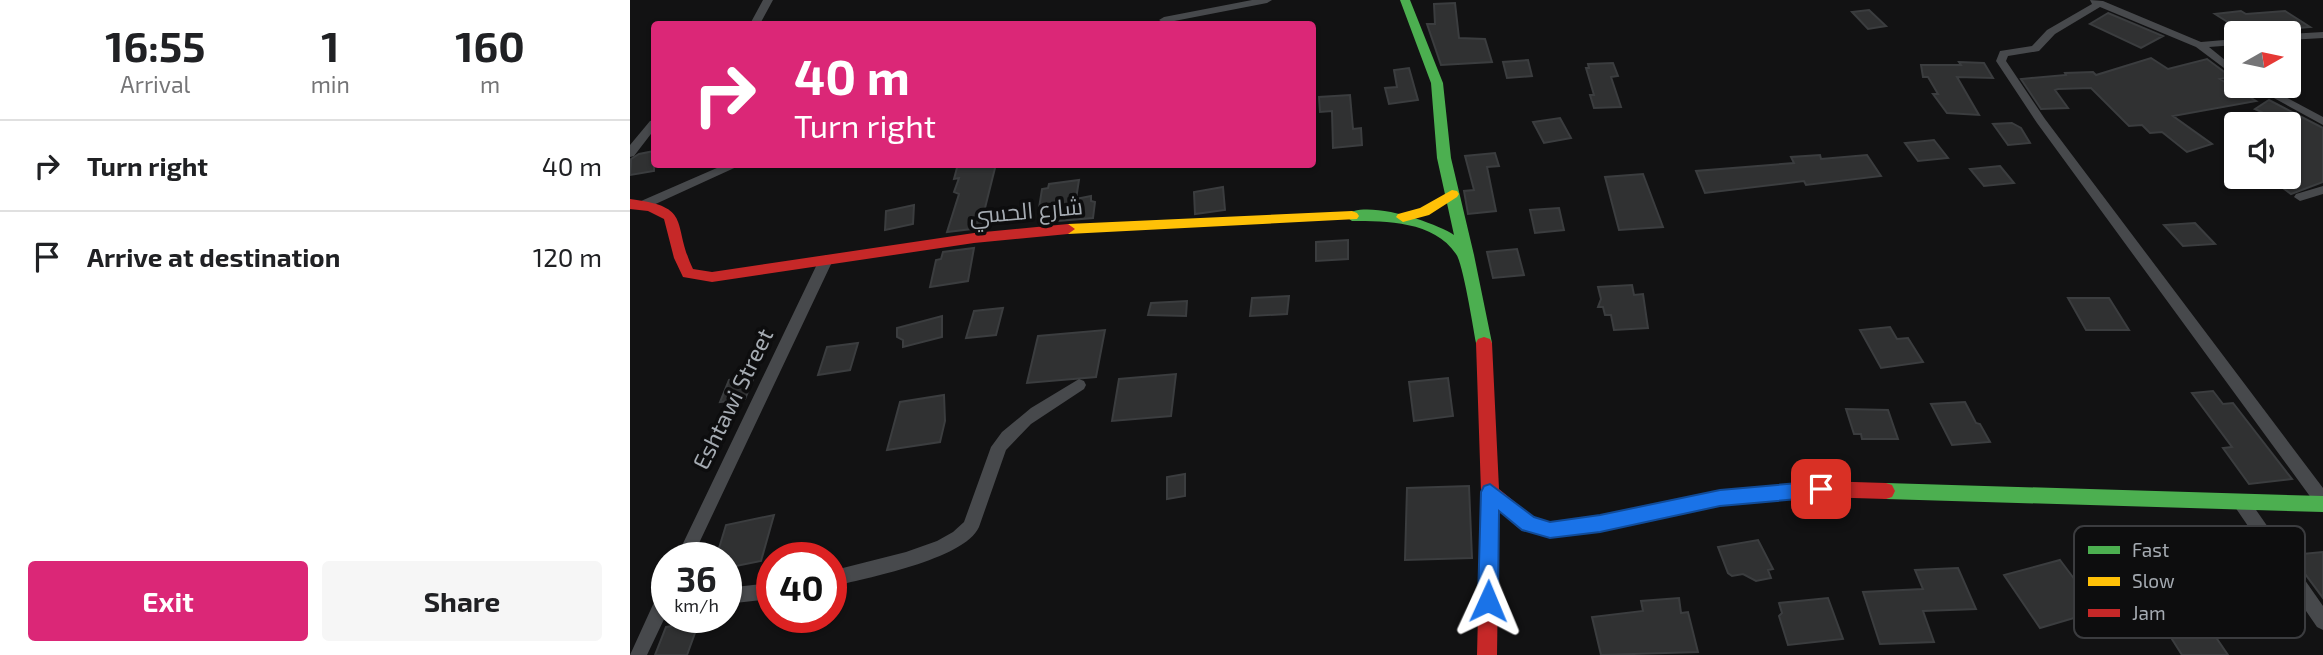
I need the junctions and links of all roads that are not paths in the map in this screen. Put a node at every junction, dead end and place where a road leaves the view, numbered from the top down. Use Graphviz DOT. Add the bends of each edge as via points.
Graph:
graph roads {
  1 [pos="768,0"];
  2 [pos="1267,0"];
  3 [pos="1405,0"];
  4 [pos="2096,1"];
  5 [pos="1164,20"];
  6 [pos="757,21"];
  7 [pos="2323,35"];
  8 [pos="2301,36"];
  9 [pos="2224,43"];
  10 [pos="2200,46"];
  11 [pos="2224,65"];
  12 [pos="2278,98"];
  13 [pos="2323,122"];
  14 [pos="651,127"];
  15 [pos="630,153"];
  16 [pos="727,168"];
  17 [pos="2323,190"];
  18 [pos="1452,194"];
  19 [pos="2300,197"];
  20 [pos="638,204"];
  21 [pos="1403,216"];
  22 [pos="1467,255"];
  23 [pos="826,260"];
  24 [pos="1079,385"];
  25 [pos="1490,492"];
  26 [pos="2241,502"];
  27 [pos="2323,503"];
  28 [pos="2258,526"];
  29 [pos="692,542"];
  30 [pos="847,575"];
  31 [pos="2305,595"];
  32 [pos="2323,621"];
  33 [pos="651,629"];
  34 [pos="638,655"];
  35 [pos="1487,655"];
  1 -- 6 [label="street"];
  2 -- 5 [label="street"];
  3 -- 18 [label="street" via="1437,83"];
  4 -- 10 [label="street"];
  4 -- 27 [label="street" via="2035,49 2004,53 2001,61"];
  7 -- 8 [label="street"];
  9 -- 10 [label="street"];
  10 -- 11 [label="street"];
  12 -- 13 [label="street"];
  14 -- 15 [label="street"];
  16 -- 20 [label="street"];
  17 -- 19 [label="street"];
  18 -- 21 [label="street" via="1424,212"];
  18 -- 22 [label="street"];
  20 -- 23 [label="street, شارع الحسي" via="668,211 674,218 675,247 688,273 734,275"];
  21 -- 22 [label="street, شارع الحسي" via="1447,235"];
  21 -- 23 [label="street, شارع الحسي" via="1080,228"];
  22 -- 25 [label="street" via="1486,355"];
  23 -- 29 [label="street, Eshtawi Street"];
  24 -- 30 [label="street" via="1007,435 971,527 962,537 922,554"];
  25 -- 26 [label="street" via="1528,524 1550,530 1720,498 1821,489"];
  25 -- 35 [label="street"];
  26 -- 27 [label="street"];
  26 -- 28 [label="street"];
  31 -- 32 [label="street"];
  33 -- 34 [label="street"];
}
